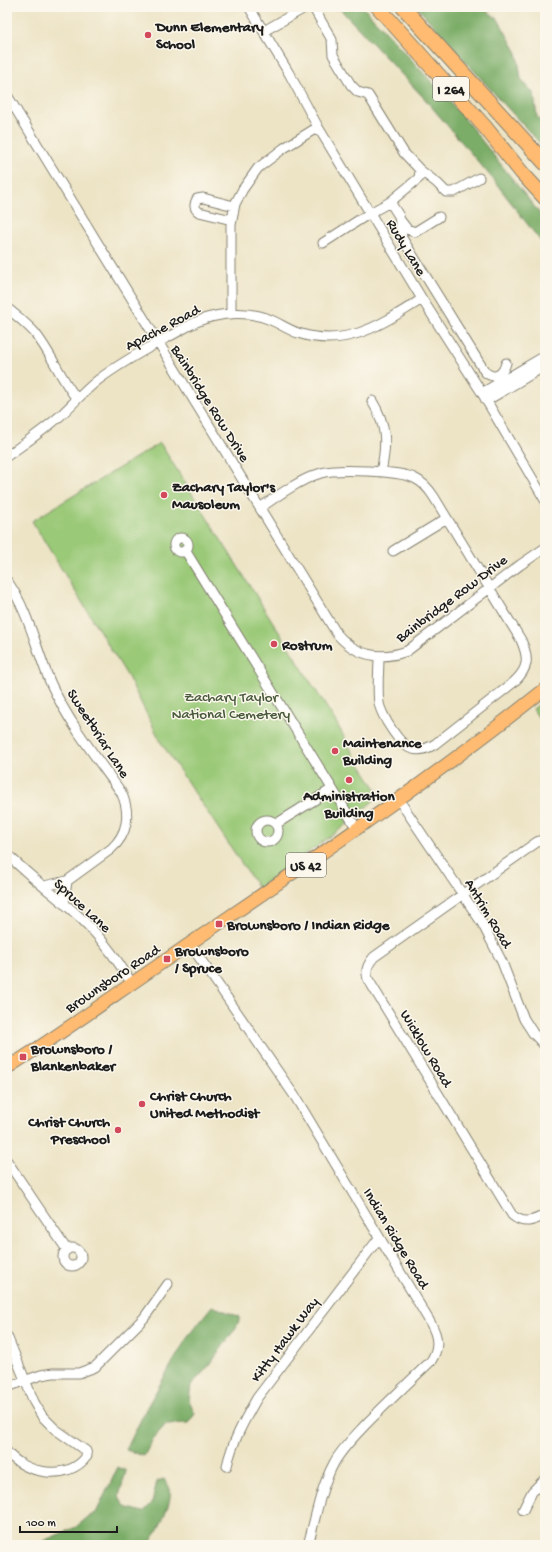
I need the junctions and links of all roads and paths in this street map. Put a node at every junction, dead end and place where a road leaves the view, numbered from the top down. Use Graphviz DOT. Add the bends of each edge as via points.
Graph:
graph roads {
  1 [pos="249,7"];
  2 [pos="306,7"];
  3 [pos="313,7"];
  4 [pos="378,7"];
  5 [pos="403,7"];
  6 [pos="264,31"];
  7 [pos="7,95"];
  8 [pos="318,127"];
  9 [pos="545,163"];
  10 [pos="420,170"];
  11 [pos="522,173"];
  12 [pos="479,178"];
  13 [pos="545,198"];
  14 [pos="390,202"];
  15 [pos="234,206"];
  16 [pos="545,206"];
  17 [pos="370,213"];
  18 [pos="439,217"];
  19 [pos="232,220"];
  20 [pos="400,220"];
  21 [pos="323,243"];
  22 [pos="422,299"];
  23 [pos="7,308"];
  24 [pos="231,314"];
  25 [pos="158,342"];
  26 [pos="545,356"];
  27 [pos="506,363"];
  28 [pos="545,366"];
  29 [pos="484,397"];
  30 [pos="77,399"];
  31 [pos="372,400"];
  32 [pos="7,456"];
  33 [pos="381,472"];
  34 [pos="545,500"];
  35 [pos="260,508"];
  36 [pos="447,518"];
  37 [pos="545,548"];
  38 [pos="185,550"];
  39 [pos="393,551"];
  40 [pos="7,581"];
  41 [pos="490,588"];
  42 [pos="379,656"];
  43 [pos="545,689"];
  44 [pos="332,789"];
  45 [pos="399,800"];
  46 [pos="276,824"];
  47 [pos="357,829"];
  48 [pos="545,839"];
  49 [pos="7,854"];
  50 [pos="67,881"];
  51 [pos="44,886"];
  52 [pos="463,894"];
  53 [pos="64,904"];
  54 [pos="190,944"];
  55 [pos="132,984"];
  56 [pos="545,1046"];
  57 [pos="9,1063"];
  58 [pos="7,1161"];
  59 [pos="545,1215"];
  60 [pos="379,1238"];
  61 [pos="66,1250"];
  62 [pos="168,1284"];
  63 [pos="7,1336"];
  64 [pos="25,1381"];
  65 [pos="7,1387"];
  66 [pos="7,1452"];
  67 [pos="227,1466"];
  68 [pos="545,1479"];
  69 [pos="523,1510"];
  70 [pos="308,1545"];
  1 -- 6 [label="street, Rudy Lane"];
  2 -- 6 [label="street"];
  3 -- 10 [label="street" via="332,40 333,55 351,84 358,92 368,95 404,153"];
  4 -- 11 [label="highway, I 264"];
  5 -- 9 [label="highway, I 264"];
  6 -- 8 [label="street, Rudy Lane"];
  7 -- 25 [label="street, Bainbridge Row Drive"];
  8 -- 15 [label="street" via="258,168"];
  8 -- 17 [label="street, Rudy Lane"];
  10 -- 12 [label="street" via="446,192 454,192"];
  10 -- 14 [label="street" via="419,178"];
  11 -- 13 [label="highway, I 264"];
  11 -- 16 [label="highway"];
  14 -- 17 [label="street"];
  14 -- 20 [label="street"];
  15 -- 19 [label="street"];
  15 -- 19 [label="street" via="203,198 195,203 195,208 199,212"];
  17 -- 21 [label="street"];
  17 -- 22 [label="street, Rudy Lane"];
  18 -- 20 [label="street" via="415,232 407,229"];
  19 -- 24 [label="street"];
  20 -- 27 [label="street" via="402,238 485,372 489,375 499,375"];
  22 -- 24 [label="street, Apache Road" via="368,331 338,338 310,336 256,316"];
  22 -- 29 [label="street, Rudy Lane"];
  23 -- 30 [label="street" via="24,321 35,334"];
  24 -- 25 [label="street, Apache Road" via="200,320"];
  25 -- 30 [label="street, Apache Road" via="106,374"];
  25 -- 35 [label="street, Bainbridge Row Drive"];
  26 -- 29 [label="street"];
  28 -- 29 [label="street"];
  29 -- 34 [label="street, Rudy Lane"];
  30 -- 32 [label="street, Apache Road" via="40,432"];
  31 -- 33 [label="street" via="382,418 384,433"];
  33 -- 35 [label="street" via="321,473 308,478"];
  33 -- 36 [label="street" via="410,477 423,484"];
  35 -- 42 [label="street, Bainbridge Row Drive" via="336,634 351,647 372,656"];
  36 -- 39 [label="street"];
  36 -- 41 [label="street"];
  37 -- 41 [label="street, Bainbridge Row Drive"];
  38 -- 44 [label="street"];
  40 -- 50 [label="street, Sweetbriar Lane" via="22,606 42,662 59,699 73,725 121,792 126,807 125,828 116,844"];
  41 -- 42 [label="street, Bainbridge Row Drive" via="412,648 397,654"];
  41 -- 42 [label="street" via="521,640 526,655 523,672 435,744 418,750 406,747 398,740 381,712 378,695"];
  43 -- 45 [label="main road, Brownsboro Road / US 42"];
  44 -- 46 [label="street"];
  44 -- 47 [label="street"];
  45 -- 47 [label="main road, Brownsboro Road / US 42"];
  45 -- 52 [label="street, Antrim Road"];
  47 -- 54 [label="main road, Brownsboro Road / US 42"];
  48 -- 52 [label="street"];
  49 -- 51 [label="street, Spruce Lane"];
  50 -- 51 [label="street, Sweetbriar Lane"];
  50 -- 53 [label="street"];
  51 -- 53 [label="street, Spruce Lane"];
  52 -- 56 [label="street, Antrim Road" via="493,944 529,1028"];
  52 -- 59 [label="street, Wicklow Road" via="374,957 368,966 367,974 512,1215 526,1222"];
  53 -- 55 [label="street, Spruce Lane" via="102,941"];
  54 -- 55 [label="main road, Brownsboro Road / US 42"];
  54 -- 60 [label="street, Indian Ridge Road" via="296,1098"];
  55 -- 57 [label="main road, Brownsboro Road / US 42"];
  58 -- 61 [label="street"];
  60 -- 67 [label="street, Kitty Hawk Way" via="257,1398 231,1451"];
  60 -- 70 [label="street, Indian Ridge Road" via="435,1330 438,1338 437,1348 431,1361 356,1434 334,1461 320,1498"];
  62 -- 64 [label="street" via="144,1318 95,1367 79,1373 47,1374"];
  63 -- 64 [label="street"];
  64 -- 65 [label="street"];
  64 -- 66 [label="street" via="42,1416 82,1447 87,1456 68,1469 48,1472 24,1466"];
  68 -- 69 [label="street" via="532,1492"];
}
